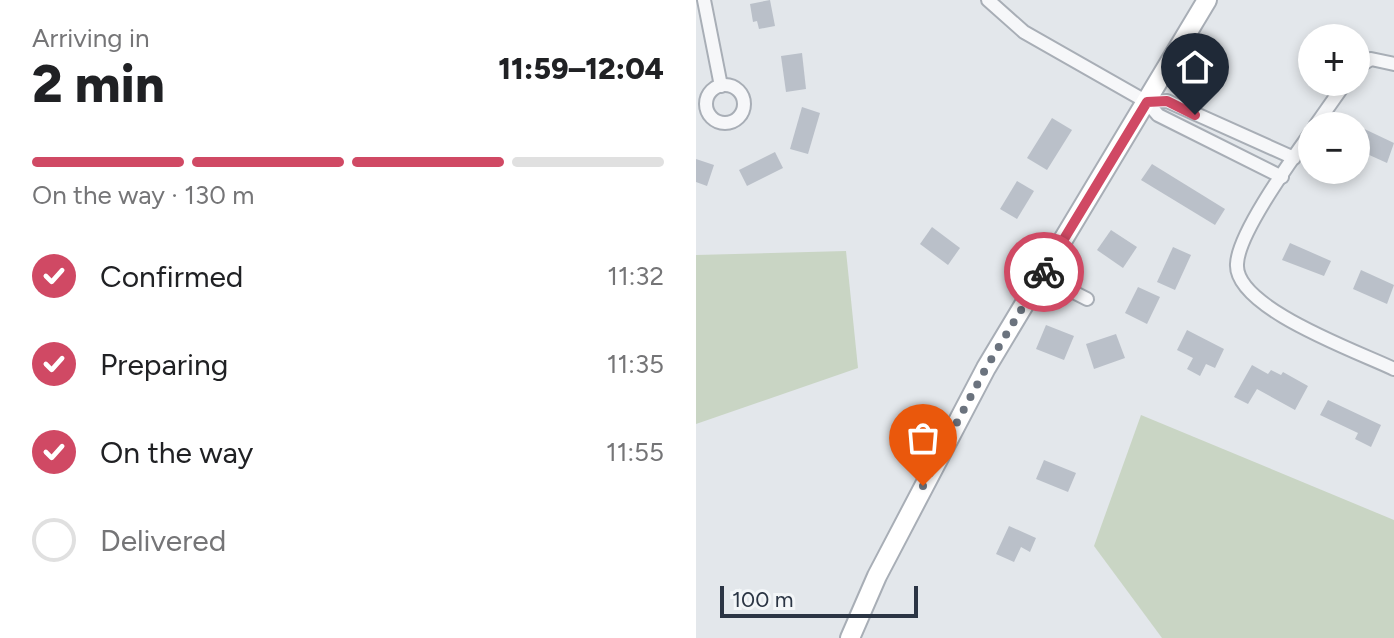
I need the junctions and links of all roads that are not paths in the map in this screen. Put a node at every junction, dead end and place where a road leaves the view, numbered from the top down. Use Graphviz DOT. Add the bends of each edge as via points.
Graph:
graph roads {
  1 [pos="704,0"];
  2 [pos="988,0"];
  3 [pos="1207,0"];
  4 [pos="1370,60"];
  5 [pos="1394,64"];
  6 [pos="721,86"];
  7 [pos="1147,102"];
  8 [pos="1298,152"];
  9 [pos="1294,158"];
  10 [pos="1282,177"];
  11 [pos="1042,276"];
  12 [pos="1087,299"];
  13 [pos="1394,369"];
  14 [pos="850,638"];
  1 -- 6 [label="street"];
  2 -- 7 [label="street" via="1024,32"];
  3 -- 7 [label="main road"];
  4 -- 5 [label="street"];
  7 -- 9 [label="street" via="1167,101"];
  7 -- 10 [label="street" via="1158,115"];
  7 -- 11 [label="main road"];
  8 -- 9 [label="street"];
  9 -- 10 [label="street"];
  10 -- 13 [label="street" via="1247,233 1236,264 1242,284 1275,313"];
  11 -- 12 [label="street"];
  11 -- 14 [label="main road" via="923,486"];
}
